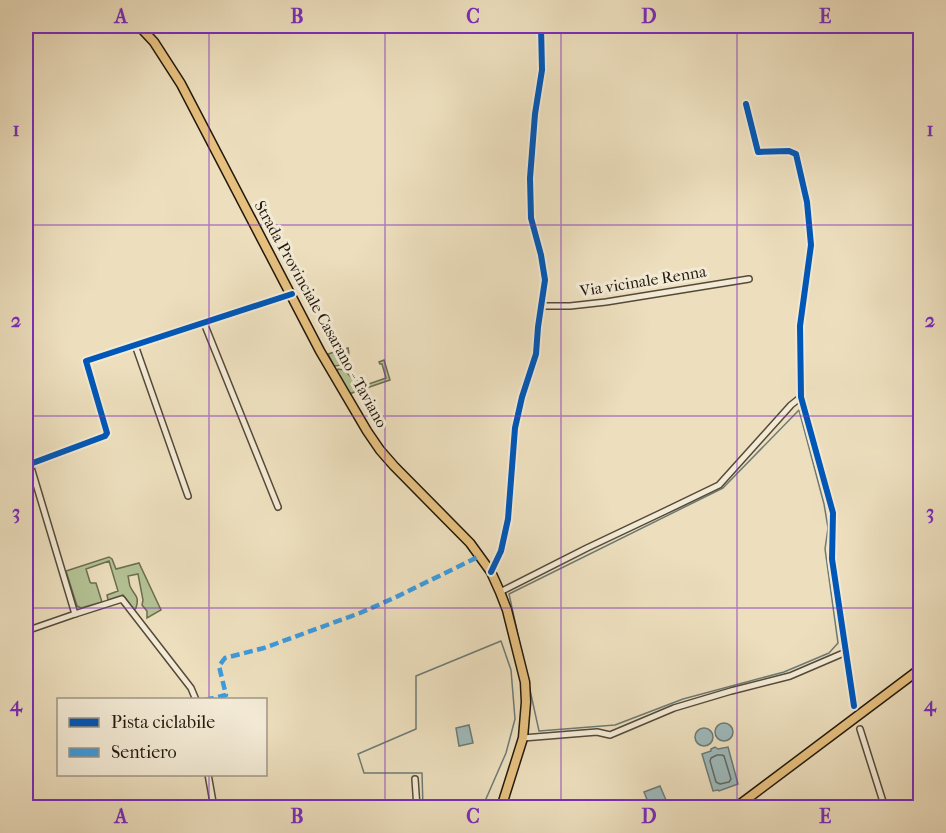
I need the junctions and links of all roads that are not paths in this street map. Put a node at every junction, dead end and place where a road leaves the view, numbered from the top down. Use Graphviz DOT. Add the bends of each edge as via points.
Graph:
graph roads {
  1 [pos="139,26"];
  2 [pos="541,26"];
  3 [pos="747,104"];
  4 [pos="749,279"];
  5 [pos="292,294"];
  6 [pos="541,306"];
  7 [pos="204,323"];
  8 [pos="135,345"];
  9 [pos="801,397"];
  10 [pos="26,451"];
  11 [pos="28,465"];
  12 [pos="188,496"];
  13 [pos="278,507"];
  14 [pos="491,572"];
  15 [pos="500,592"];
  16 [pos="75,614"];
  17 [pos="26,631"];
  18 [pos="846,652"];
  19 [pos="921,669"];
  20 [pos="195,698"];
  21 [pos="854,706"];
  22 [pos="860,729"];
  23 [pos="523,738"];
  24 [pos="208,776"];
  25 [pos="415,779"];
  26 [pos="214,807"];
  27 [pos="417,807"];
  28 [pos="501,807"];
  29 [pos="735,807"];
  30 [pos="885,807"];
  1 -- 5 [label="main road, Strada Provinciale Casarano - Taviano" via="181,84"];
  2 -- 6 [label="street" via="542,70 530,178 531,218 545,280"];
  3 -- 9 [label="street" via="758,152 796,154 807,202 811,245 801,326"];
  4 -- 6 [label="street, Via vicinale Renna" via="597,303"];
  5 -- 7 [label="street"];
  5 -- 14 [label="main road, Strada Provinciale Casarano - Taviano" via="380,450 470,543"];
  6 -- 14 [label="street" via="536,354 515,428 508,519 501,551"];
  7 -- 8 [label="street"];
  7 -- 13 [label="street"];
  8 -- 11 [label="street" via="86,361 105,436"];
  8 -- 12 [label="street"];
  9 -- 15 [label="street" via="719,485"];
  9 -- 18 [label="street" via="833,513 832,559"];
  10 -- 11 [label="street"];
  11 -- 16 [label="street"];
  14 -- 15 [label="main road, Strada Provinciale Casarano - Taviano"];
  15 -- 23 [label="main road, Strada Provinciale Casarano - Taviano" via="525,682"];
  16 -- 17 [label="street"];
  16 -- 20 [label="street" via="122,599"];
  18 -- 21 [label="street"];
  18 -- 23 [label="street" via="790,676 674,708 609,735 597,732"];
  19 -- 29 [label="main road"];
  22 -- 30 [label="street"];
  23 -- 28 [label="main road, Strada Provinciale Casarano - Taviano"];
  24 -- 26 [label="street"];
  25 -- 27 [label="street"];
}
